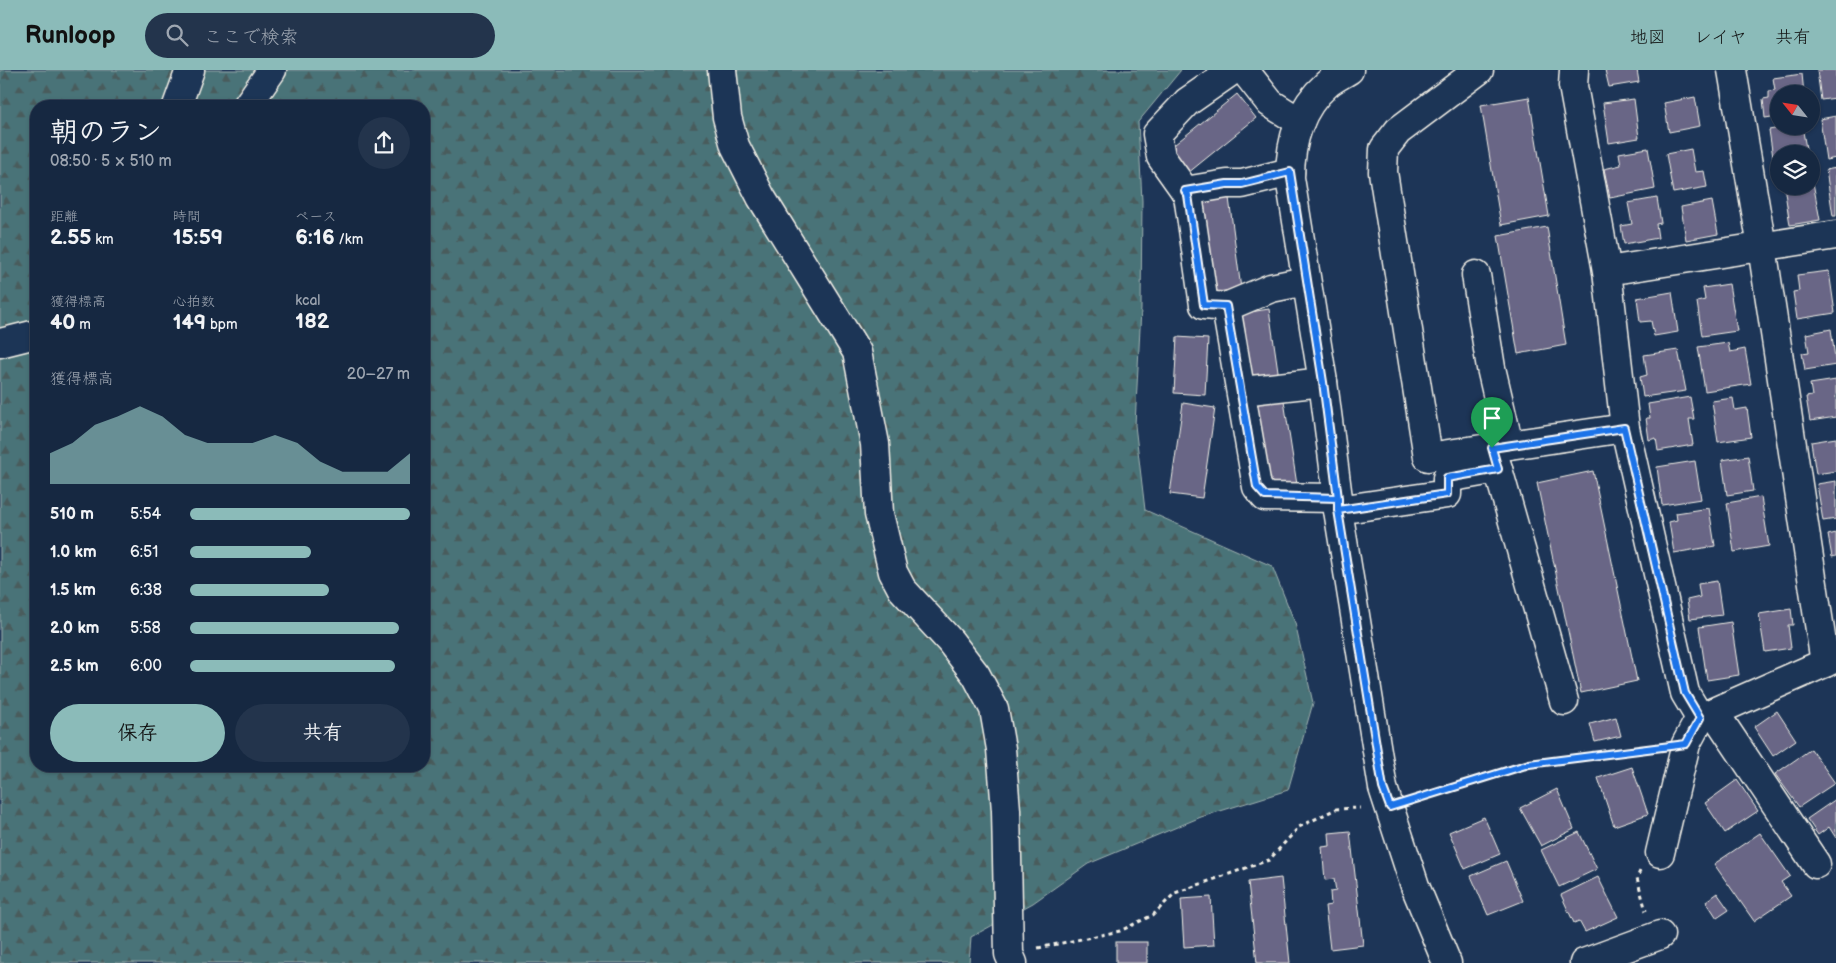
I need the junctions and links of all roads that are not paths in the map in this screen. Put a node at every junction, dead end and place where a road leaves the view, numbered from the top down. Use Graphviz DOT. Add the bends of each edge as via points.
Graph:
graph roads {
  1 [pos="190,70"];
  2 [pos="272,70"];
  3 [pos="722,70"];
  4 [pos="1233,70"];
  5 [pos="1244,70"];
  6 [pos="1349,70"];
  7 [pos="1479,70"];
  8 [pos="1574,70"];
  9 [pos="1732,70"];
  10 [pos="179,100"];
  11 [pos="251,100"];
  12 [pos="1300,122"];
  13 [pos="1290,172"];
  14 [pos="1185,191"];
  15 [pos="1836,235"];
  16 [pos="1762,247"];
  17 [pos="1607,272"];
  18 [pos="1476,275"];
  19 [pos="1306,280"];
  20 [pos="1226,306"];
  21 [pos="30,336"];
  22 [pos="0,343"];
  23 [pos="1323,382"];
  24 [pos="1242,391"];
  25 [pos="1624,428"];
  26 [pos="1500,454"];
  27 [pos="1338,504"];
  28 [pos="1830,661"];
  29 [pos="1564,701"];
  30 [pos="1707,715"];
  31 [pos="1660,853"];
  32 [pos="1816,864"];
  33 [pos="1655,936"];
  34 [pos="1011,959"];
  35 [pos="1447,963"];
  36 [pos="1584,963"];
  1 -- 10 [label="street"];
  2 -- 11 [label="street"];
  3 -- 34 [label="street" via="727,117 735,146 761,197 857,352 875,444 879,514 893,572 902,589 950,641 976,676 994,709 1006,810"];
  4 -- 14 [label="street" via="1187,102 1157,134 1161,157"];
  5 -- 12 [label="street" via="1270,103"];
  6 -- 12 [label="street" via="1326,85 1308,106"];
  7 -- 26 [label="street" via="1398,131 1384,149 1383,172 1428,457"];
  8 -- 17 [label="street" via="1573,86"];
  9 -- 16 [label="street"];
  12 -- 13 [label="street" via="1290,153"];
  13 -- 14 [label="street" via="1242,184"];
  13 -- 19 [label="street"];
  14 -- 20 [label="street" via="1204,305"];
  15 -- 16 [label="street"];
  16 -- 17 [label="street"];
  16 -- 28 [label="street"];
  17 -- 25 [label="street"];
  18 -- 26 [label="street" via="1491,368"];
  19 -- 20 [label="street" via="1271,288"];
  19 -- 23 [label="street"];
  20 -- 24 [label="street"];
  21 -- 22 [label="street"];
  23 -- 24 [label="street"];
  23 -- 27 [label="street"];
  24 -- 27 [label="street" via="1257,487 1261,492 1265,496"];
  25 -- 26 [label="street"];
  25 -- 30 [label="street" via="1685,693"];
  26 -- 27 [label="street" via="1447,478 1447,494"];
  26 -- 29 [label="street"];
  27 -- 35 [label="street" via="1383,788 1415,886"];
  28 -- 30 [label="street"];
  30 -- 31 [label="street" via="1686,744"];
  30 -- 32 [label="street"];
  33 -- 36 [label="street"];
}
